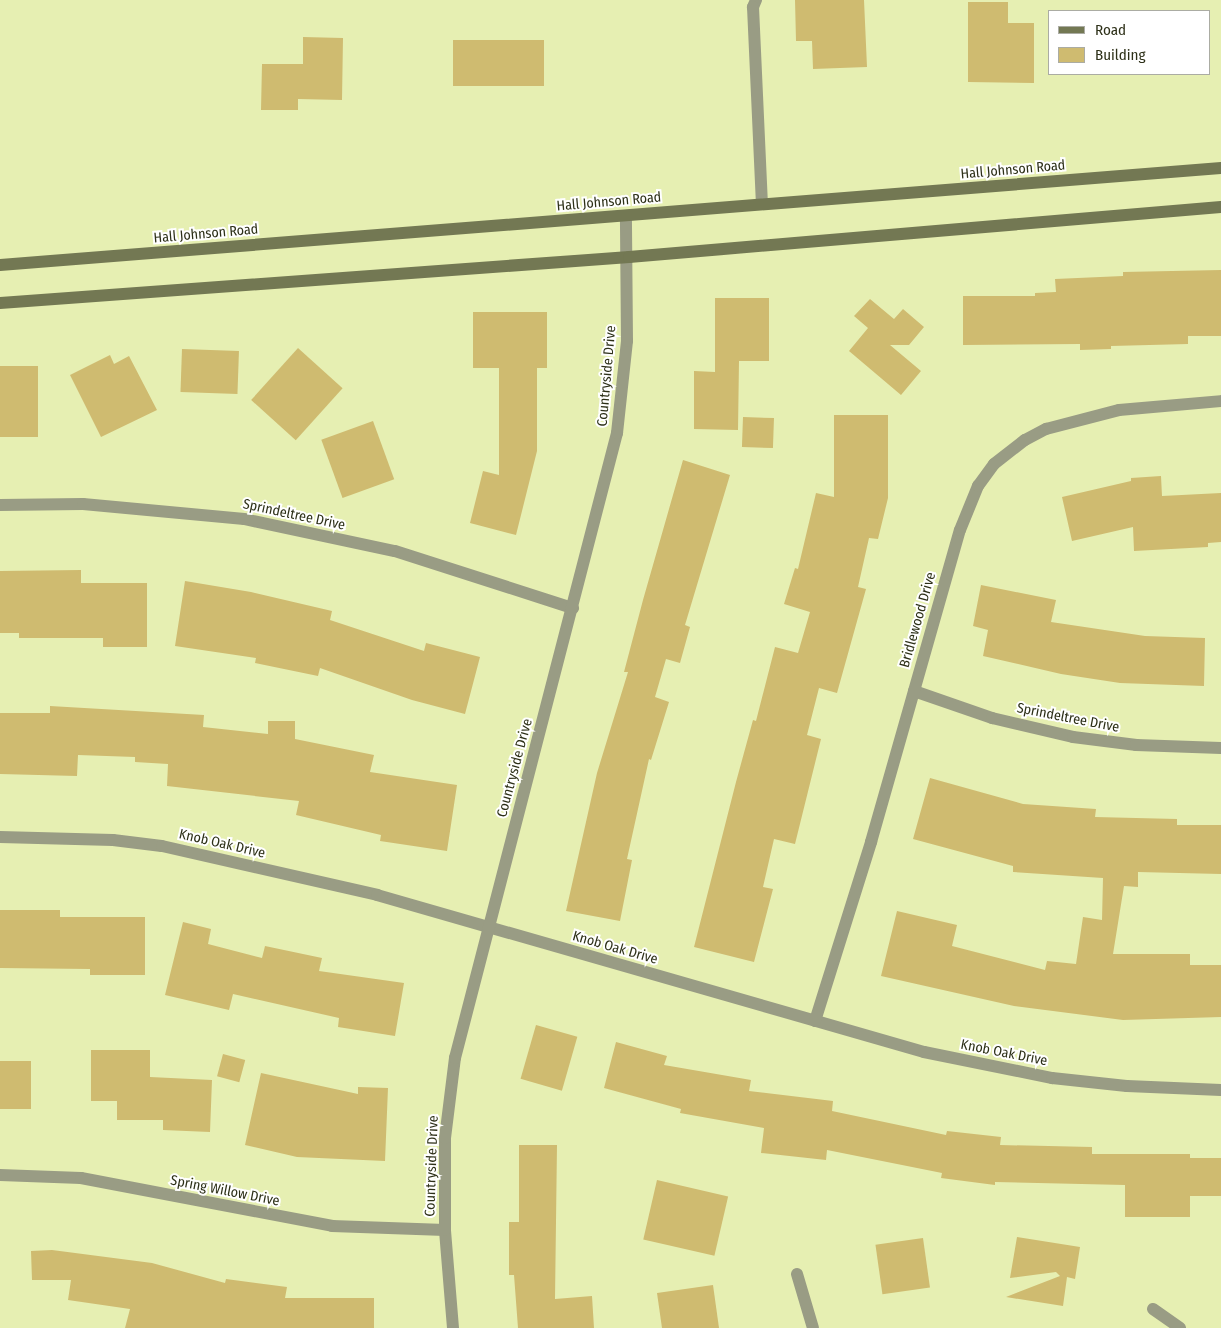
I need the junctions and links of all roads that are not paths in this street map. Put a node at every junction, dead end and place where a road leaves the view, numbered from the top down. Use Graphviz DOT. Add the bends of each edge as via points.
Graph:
graph roads {
  1 [pos="756,0"];
  2 [pos="1221,168"];
  3 [pos="762,203"];
  4 [pos="1221,207"];
  5 [pos="626,216"];
  6 [pos="629,257"];
  7 [pos="0,265"];
  8 [pos="0,303"];
  9 [pos="1221,401"];
  10 [pos="0,505"];
  11 [pos="573,608"];
  12 [pos="914,691"];
  13 [pos="1221,748"];
  14 [pos="0,837"];
  15 [pos="488,928"];
  16 [pos="815,1022"];
  17 [pos="1221,1090"];
  18 [pos="0,1175"];
  19 [pos="445,1230"];
  20 [pos="797,1274"];
  21 [pos="1153,1309"];
  22 [pos="452,1328"];
  23 [pos="813,1328"];
  24 [pos="1180,1328"];
  1 -- 3 [label="street" via="753,7"];
  2 -- 3 [label="main road, Hall Johnson Road"];
  3 -- 5 [label="main road, Hall Johnson Road"];
  4 -- 6 [label="main road"];
  5 -- 6 [label="street, Countryside Drive"];
  5 -- 7 [label="main road, Hall Johnson Road"];
  6 -- 8 [label="main road"];
  6 -- 11 [label="street, Countryside Drive" via="627,341 617,433"];
  9 -- 12 [label="street, Bridlewood Drive" via="1119,410 1046,430 1025,440 994,464 978,486 960,530"];
  10 -- 11 [label="street, Sprindeltree Drive" via="83,504 244,519 395,551"];
  11 -- 15 [label="street, Countryside Drive"];
  12 -- 13 [label="street, Sprindeltree Drive" via="992,718 1073,736 1136,745"];
  12 -- 16 [label="street, Bridlewood Drive"];
  14 -- 15 [label="street, Knob Oak Drive" via="113,840 162,846 376,895"];
  15 -- 16 [label="street, Knob Oak Drive"];
  15 -- 19 [label="street, Countryside Drive" via="455,1058 445,1138"];
  16 -- 17 [label="street, Knob Oak Drive" via="924,1052 1052,1078 1127,1086"];
  18 -- 19 [label="street, Spring Willow Drive" via="81,1178 332,1226"];
  19 -- 22 [label="street, Countryside Drive"];
  20 -- 23 [label="street"];
  21 -- 24 [label="street"];
}
